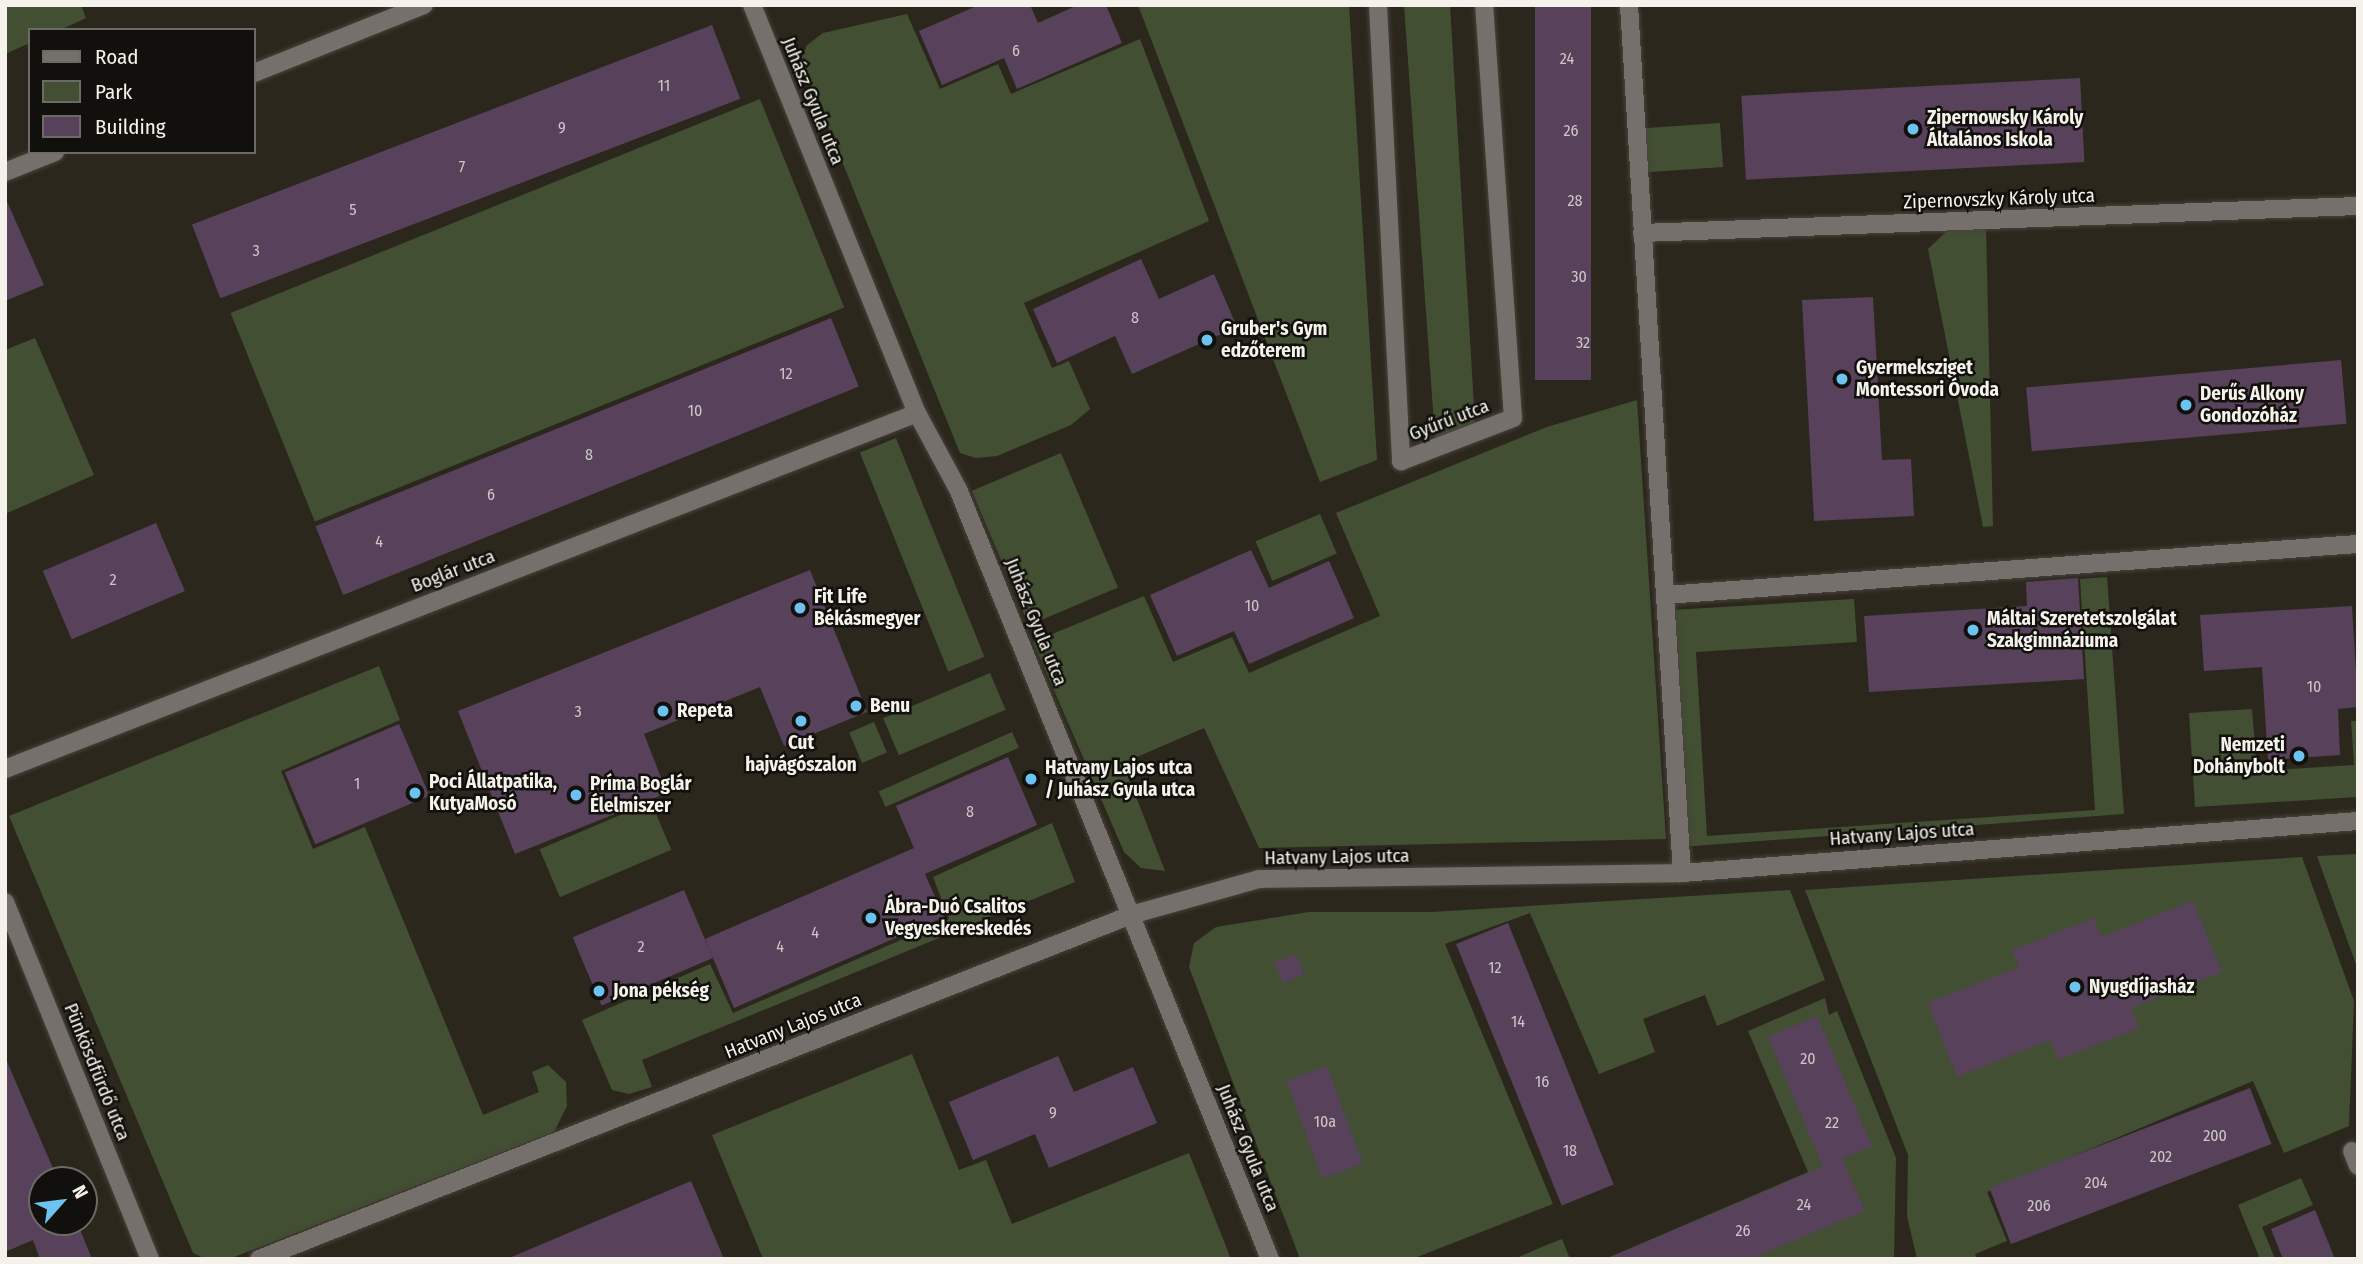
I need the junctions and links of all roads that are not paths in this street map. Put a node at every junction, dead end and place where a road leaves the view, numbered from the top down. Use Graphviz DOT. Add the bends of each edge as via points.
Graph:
graph roads {
  1 [pos="424,5"];
  2 [pos="752,5"];
  3 [pos="1378,5"];
  4 [pos="1484,5"];
  5 [pos="1629,5"];
  6 [pos="256,72"];
  7 [pos="50,154"];
  8 [pos="5,172"];
  9 [pos="2358,206"];
  10 [pos="1642,233"];
  11 [pos="917,412"];
  12 [pos="2358,544"];
  13 [pos="1666,595"];
  14 [pos="5,769"];
  15 [pos="2358,821"];
  16 [pos="1682,873"];
  17 [pos="5,902"];
  18 [pos="1131,915"];
  19 [pos="12,930"];
  20 [pos="150,1259"];
  21 [pos="259,1259"];
  22 [pos="1270,1259"];
  1 -- 6 [label="street"];
  2 -- 11 [label="street, Juhász Gyula utca"];
  3 -- 4 [label="street, Gyűrű utca" via="1401,461 1513,418"];
  5 -- 10 [label="street"];
  7 -- 8 [label="street"];
  9 -- 10 [label="street, Zipernovszky Károly utca"];
  10 -- 13 [label="street"];
  11 -- 14 [label="street, Boglár utca"];
  11 -- 18 [label="street, Juhász Gyula utca" via="958,489"];
  12 -- 13 [label="street"];
  13 -- 16 [label="street"];
  15 -- 16 [label="street, Hatvany Lajos utca"];
  16 -- 18 [label="street, Hatvany Lajos utca" via="1259,879"];
  17 -- 19 [label="street, Pünkösdfürdő utca"];
  18 -- 21 [label="street, Hatvany Lajos utca"];
  18 -- 22 [label="street, Juhász Gyula utca"];
  19 -- 20 [label="street, Pünkösdfürdő utca"];
}
